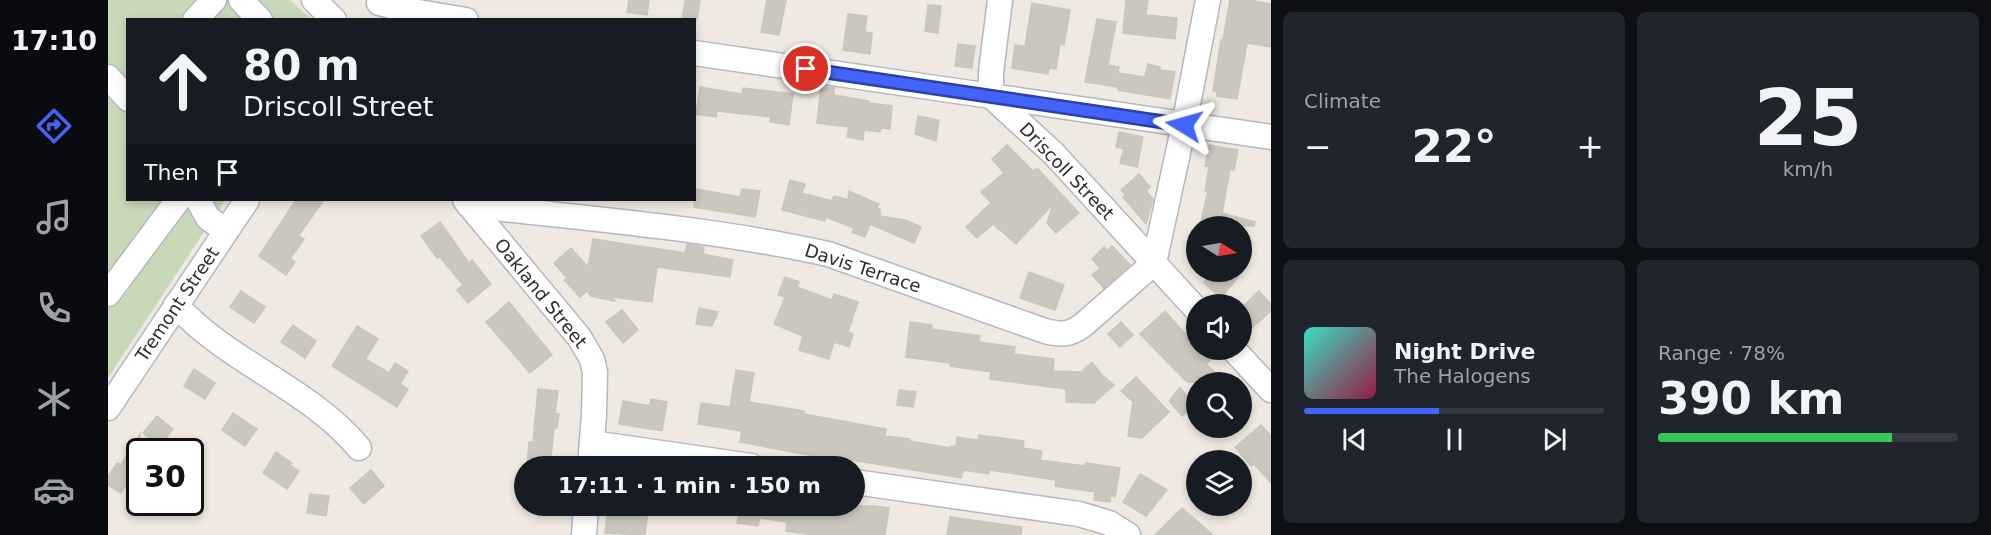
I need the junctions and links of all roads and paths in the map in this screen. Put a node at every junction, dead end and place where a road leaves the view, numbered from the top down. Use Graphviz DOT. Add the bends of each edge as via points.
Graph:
graph roads {
  1 [pos="214,0"];
  2 [pos="241,0"];
  3 [pos="314,0"];
  4 [pos="1000,0"];
  5 [pos="1208,0"];
  6 [pos="376,7"];
  7 [pos="197,18"];
  8 [pos="258,18"];
  9 [pos="332,18"];
  10 [pos="453,18"];
  11 [pos="696,53"];
  12 [pos="991,96"];
  13 [pos="1184,125"];
  14 [pos="1271,137"];
  15 [pos="177,201"];
  16 [pos="199,201"];
  17 [pos="246,201"];
  18 [pos="467,202"];
  19 [pos="226,231"];
  20 [pos="1154,262"];
  21 [pos="108,294"];
  22 [pos="1186,298"];
  23 [pos="176,305"];
  24 [pos="1248,360"];
  25 [pos="1266,373"];
  26 [pos="108,408"];
  27 [pos="360,448"];
  28 [pos="591,455"];
  29 [pos="865,483"];
  30 [pos="585,516"];
  31 [pos="584,535"];
  32 [pos="1128,535"];
  1 -- 7 [label="street"];
  2 -- 8 [label="street"];
  3 -- 9 [label="street"];
  4 -- 12 [label="street"];
  5 -- 13 [label="street"];
  6 -- 10 [label="street"];
  11 -- 12 [label="street"];
  12 -- 13 [label="street"];
  12 -- 20 [label="street, Driscoll Street" via="1054,154"];
  13 -- 14 [label="street"];
  13 -- 20 [label="street"];
  15 -- 21 [label="street"];
  16 -- 19 [label="street" via="208,218"];
  17 -- 19 [label="street, Tremont Street"];
  18 -- 20 [label="street, Davis Terrace" via="715,234 828,254 1059,334 1073,333"];
  18 -- 28 [label="street, Oakland Street" via="579,337 592,359 595,385"];
  19 -- 23 [label="street, Tremont Street"];
  20 -- 22 [label="street, Driscoll Street"];
  23 -- 26 [label="street, Tremont Street"];
  23 -- 27 [label="street" via="232,353 283,384 340,427"];
  24 -- 25 [label="street"];
  29 -- 32 [label="street" via="1079,514 1109,523"];
  30 -- 31 [label="street"];
}
